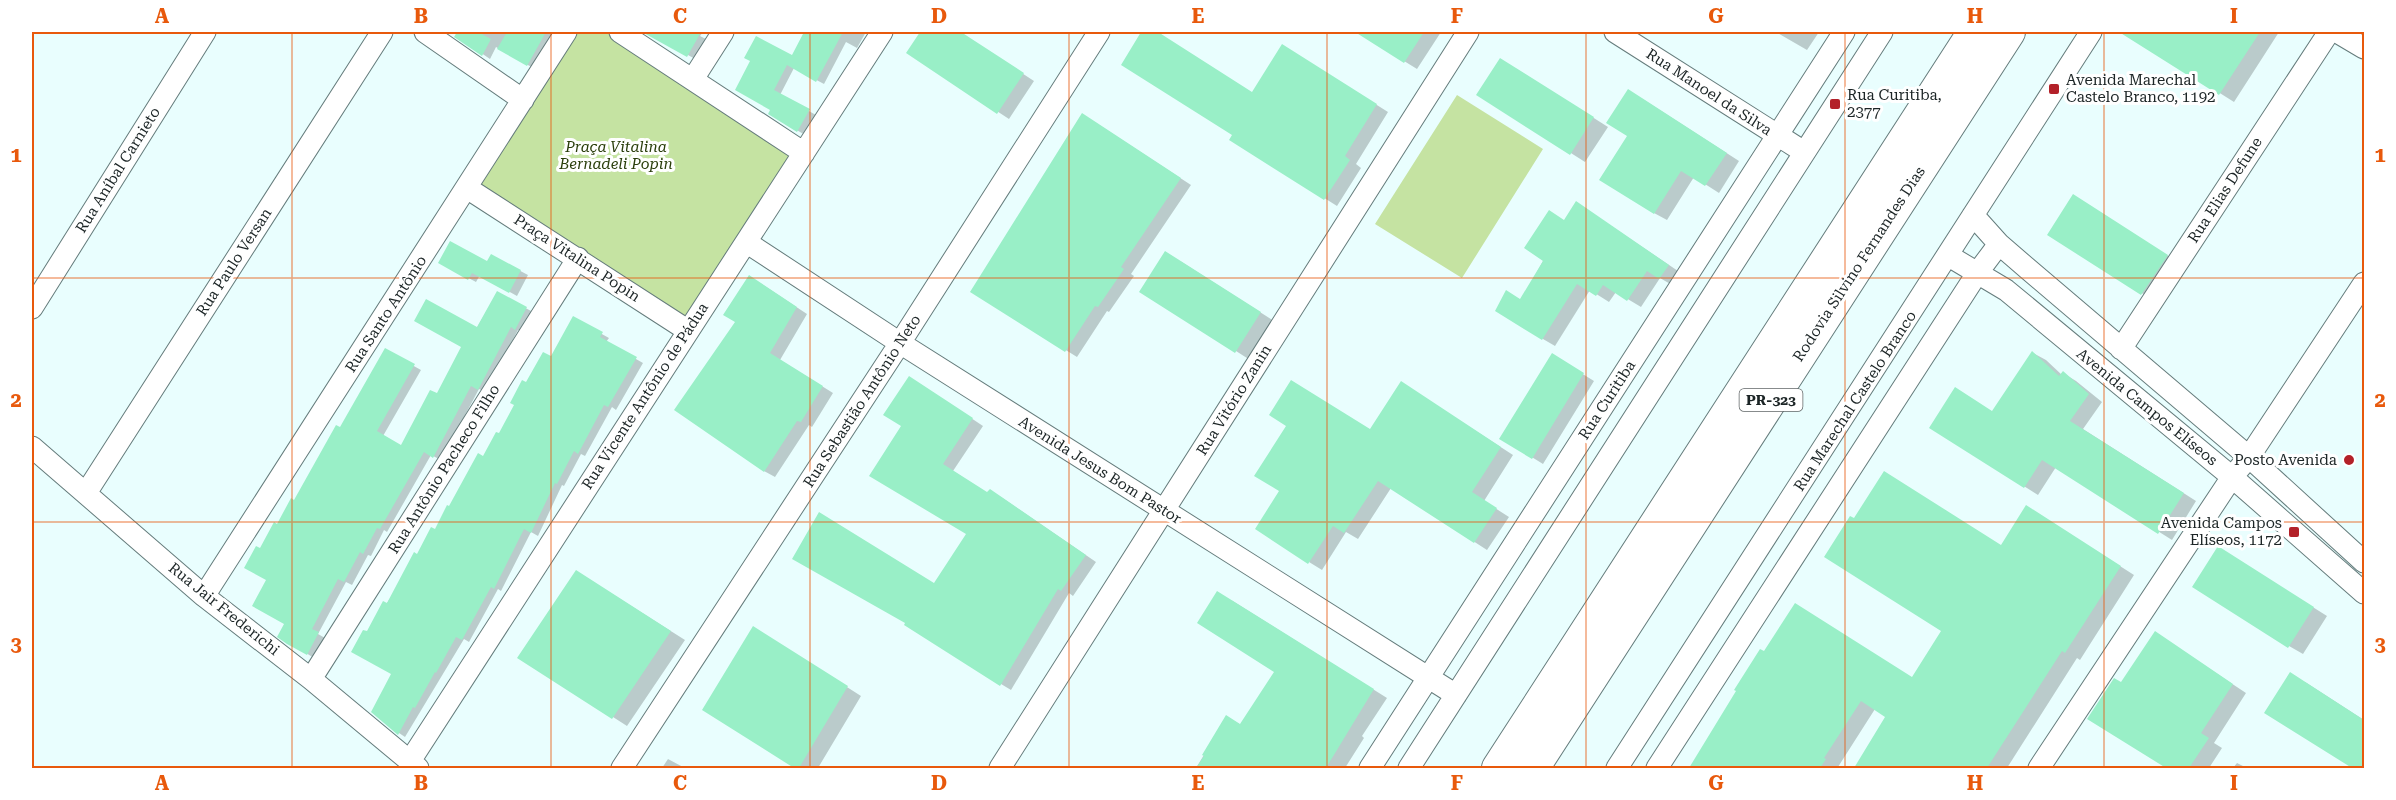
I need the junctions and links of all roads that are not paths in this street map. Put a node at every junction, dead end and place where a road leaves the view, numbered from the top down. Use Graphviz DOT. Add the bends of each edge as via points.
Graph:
graph roads {
  1 [pos="206,32"];
  2 [pos="382,32"];
  3 [pos="425,32"];
  4 [pos="566,32"];
  5 [pos="620,32"];
  6 [pos="723,32"];
  7 [pos="882,32"];
  8 [pos="1099,32"];
  9 [pos="1468,32"];
  10 [pos="1615,32"];
  11 [pos="1844,32"];
  12 [pos="1882,32"];
  13 [pos="1974,32"];
  14 [pos="2009,32"];
  15 [pos="2091,32"];
  16 [pos="2329,32"];
  17 [pos="2337,32"];
  18 [pos="2364,48"];
  19 [pos="693,79"];
  20 [pos="523,100"];
  21 [pos="1778,136"];
  22 [pos="1804,152"];
  23 [pos="804,153"];
  24 [pos="467,188"];
  25 [pos="1973,215"];
  26 [pos="746,242"];
  27 [pos="1999,244"];
  28 [pos="1949,256"];
  29 [pos="578,258"];
  30 [pos="1978,272"];
  31 [pos="2364,283"];
  32 [pos="32,308"];
  33 [pos="687,330"];
  34 [pos="900,343"];
  35 [pos="2121,349"];
  36 [pos="32,447"];
  37 [pos="2249,457"];
  38 [pos="2232,477"];
  39 [pos="86,493"];
  40 [pos="1163,510"];
  41 [pos="2364,562"];
  42 [pos="2364,593"];
  43 [pos="204,596"];
  44 [pos="1604,631"];
  45 [pos="1427,678"];
  46 [pos="311,679"];
  47 [pos="1456,694"];
  48 [pos="414,765"];
  49 [pos="622,768"];
  50 [pos="1000,768"];
  51 [pos="1370,768"];
  52 [pos="1409,768"];
  53 [pos="1479,768"];
  54 [pos="1498,768"];
  55 [pos="1533,768"];
  56 [pos="1548,768"];
  57 [pos="1617,768"];
  58 [pos="1658,768"];
  59 [pos="2038,768"];
  1 -- 32 [label="street, Rua Aníbal Carnieto"];
  2 -- 39 [label="street, Rua Paulo Versan"];
  3 -- 20 [label="street"];
  4 -- 20 [label="street, Rua Santo Antônio"];
  5 -- 19 [label="street"];
  6 -- 19 [label="street"];
  7 -- 23 [label="street, Rua Vicente Antônio de Pádua"];
  8 -- 34 [label="street, Rua Sebastião Antônio Neto"];
  9 -- 40 [label="street, Rua Vitório Zanin"];
  10 -- 21 [label="street, Rua Manoel da Silva"];
  11 -- 21 [label="street, Rua Curitiba"];
  12 -- 22 [label="street"];
  13 -- 44 [label="highway, Rodovia Silvino Fernandes Dias / PR-323"];
  14 -- 44 [label="highway, Rodovia Silvino Fernandes Dias / PR-323"];
  15 -- 25 [label="street, Rua Marechal Castelo Branco"];
  16 -- 35 [label="street, Rua Elias Defune"];
  17 -- 18 [label="street"];
  19 -- 23 [label="street"];
  20 -- 24 [label="street, Rua Santo Antônio"];
  21 -- 22 [label="street, Rua Manoel da Silva"];
  21 -- 45 [label="street, Rua Curitiba"];
  22 -- 47 [label="street"];
  23 -- 26 [label="street, Rua Vicente Antônio de Pádua"];
  24 -- 29 [label="street, Praça Vitalina Popin"];
  24 -- 43 [label="street, Rua Santo Antônio"];
  25 -- 27 [label="street, Avenida Campos Elíseos"];
  25 -- 28 [label="street, Rua Marechal Castelo Branco"];
  26 -- 33 [label="street, Rua Vicente Antônio de Pádua"];
  26 -- 34 [label="street, Avenida Jesus Bom Pastor"];
  27 -- 30 [label="street"];
  27 -- 35 [label="street, Avenida Campos Elíseos"];
  28 -- 30 [label="street, Avenida Campos Elíseos"];
  28 -- 57 [label="street, Rua Marechal Castelo Branco"];
  29 -- 33 [label="street, Praça Vitalina Popin"];
  29 -- 46 [label="street, Rua Antônio Pacheco Filho"];
  30 -- 38 [label="street, Avenida Campos Elíseos" via="2006,290"];
  30 -- 58 [label="street"];
  31 -- 37 [label="street"];
  33 -- 48 [label="street, Rua Vicente Antônio de Pádua"];
  34 -- 40 [label="street, Avenida Jesus Bom Pastor"];
  34 -- 49 [label="street, Rua Sebastião Antônio Neto"];
  35 -- 37 [label="street, Avenida Campos Elíseos"];
  36 -- 39 [label="street, Rua Jair Frederichi"];
  37 -- 38 [label="street"];
  37 -- 41 [label="street, Avenida Campos Elíseos"];
  38 -- 42 [label="street, Avenida Campos Elíseos"];
  38 -- 59 [label="street"];
  39 -- 43 [label="street, Rua Jair Frederichi"];
  40 -- 45 [label="street, Avenida Jesus Bom Pastor"];
  40 -- 50 [label="street, Rua Vitório Zanin"];
  43 -- 46 [label="street, Rua Jair Frederichi"];
  44 -- 53 [label="highway"];
  44 -- 54 [label="highway, Rodovia Silvino Fernandes Dias / PR-323"];
  44 -- 55 [label="highway, Rodovia Silvino Fernandes Dias / PR-323"];
  44 -- 56 [label="highway"];
  45 -- 47 [label="street, Avenida Jesus Bom Pastor"];
  45 -- 51 [label="street, Rua Curitiba"];
  46 -- 48 [label="street, Rua Jair Frederichi"];
  47 -- 52 [label="street"];
}
